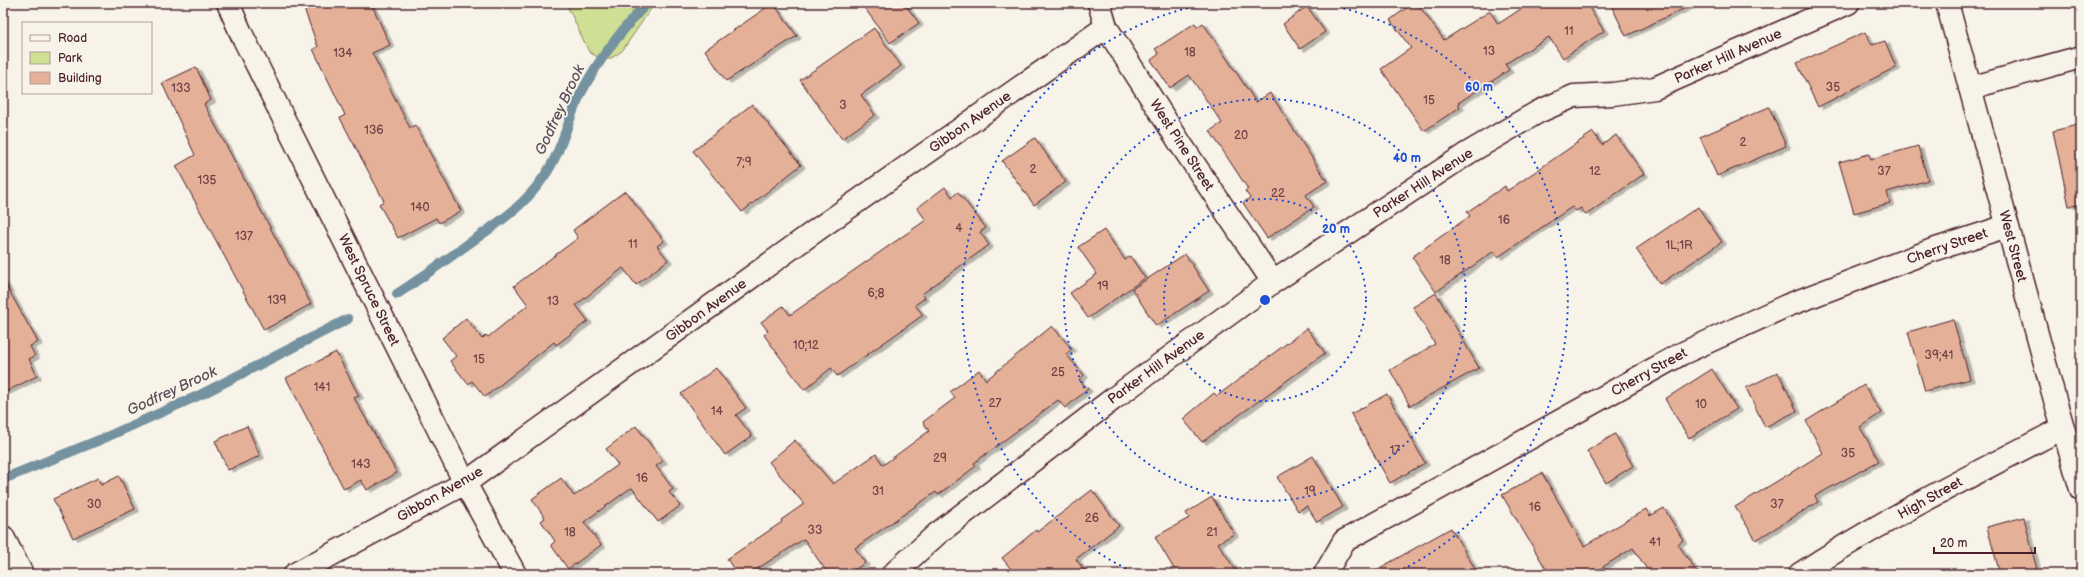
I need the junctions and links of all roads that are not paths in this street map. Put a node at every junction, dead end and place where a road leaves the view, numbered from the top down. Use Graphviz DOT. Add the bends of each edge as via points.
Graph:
graph roads {
  1 [pos="228,3"];
  2 [pos="1099,3"];
  3 [pos="1848,3"];
  4 [pos="1947,3"];
  5 [pos="1106,27"];
  6 [pos="2081,57"];
  7 [pos="1970,88"];
  8 [pos="2007,226"];
  9 [pos="1272,282"];
  10 [pos="2071,440"];
  11 [pos="465,483"];
  12 [pos="2081,489"];
  13 [pos="3,537"];
  14 [pos="22,574"];
  15 [pos="295,574"];
  16 [pos="515,574"];
  17 [pos="893,574"];
  18 [pos="1325,574"];
  19 [pos="1800,574"];
  1 -- 11 [label="street, West Spruce Street"];
  2 -- 5 [label="street, West Pine Street"];
  3 -- 9 [label="street, Parker Hill Avenue" via="1655,88 1574,96 1538,112 1468,153"];
  4 -- 7 [label="street, West Street"];
  5 -- 9 [label="street, West Pine Street"];
  5 -- 11 [label="street, Gibbon Avenue" via="818,229"];
  6 -- 7 [label="street"];
  7 -- 8 [label="street, West Street"];
  8 -- 10 [label="street, West Street"];
  8 -- 18 [label="street, Cherry Street" via="1930,251 1786,306 1681,354 1344,541"];
  9 -- 17 [label="street, Parker Hill Avenue" via="1113,398 937,534"];
  10 -- 12 [label="street, West Street"];
  10 -- 19 [label="street, High Street" via="1950,486"];
  11 -- 15 [label="street, Gibbon Avenue"];
  11 -- 16 [label="street, West Spruce Street"];
  13 -- 14 [label="street"];
}
